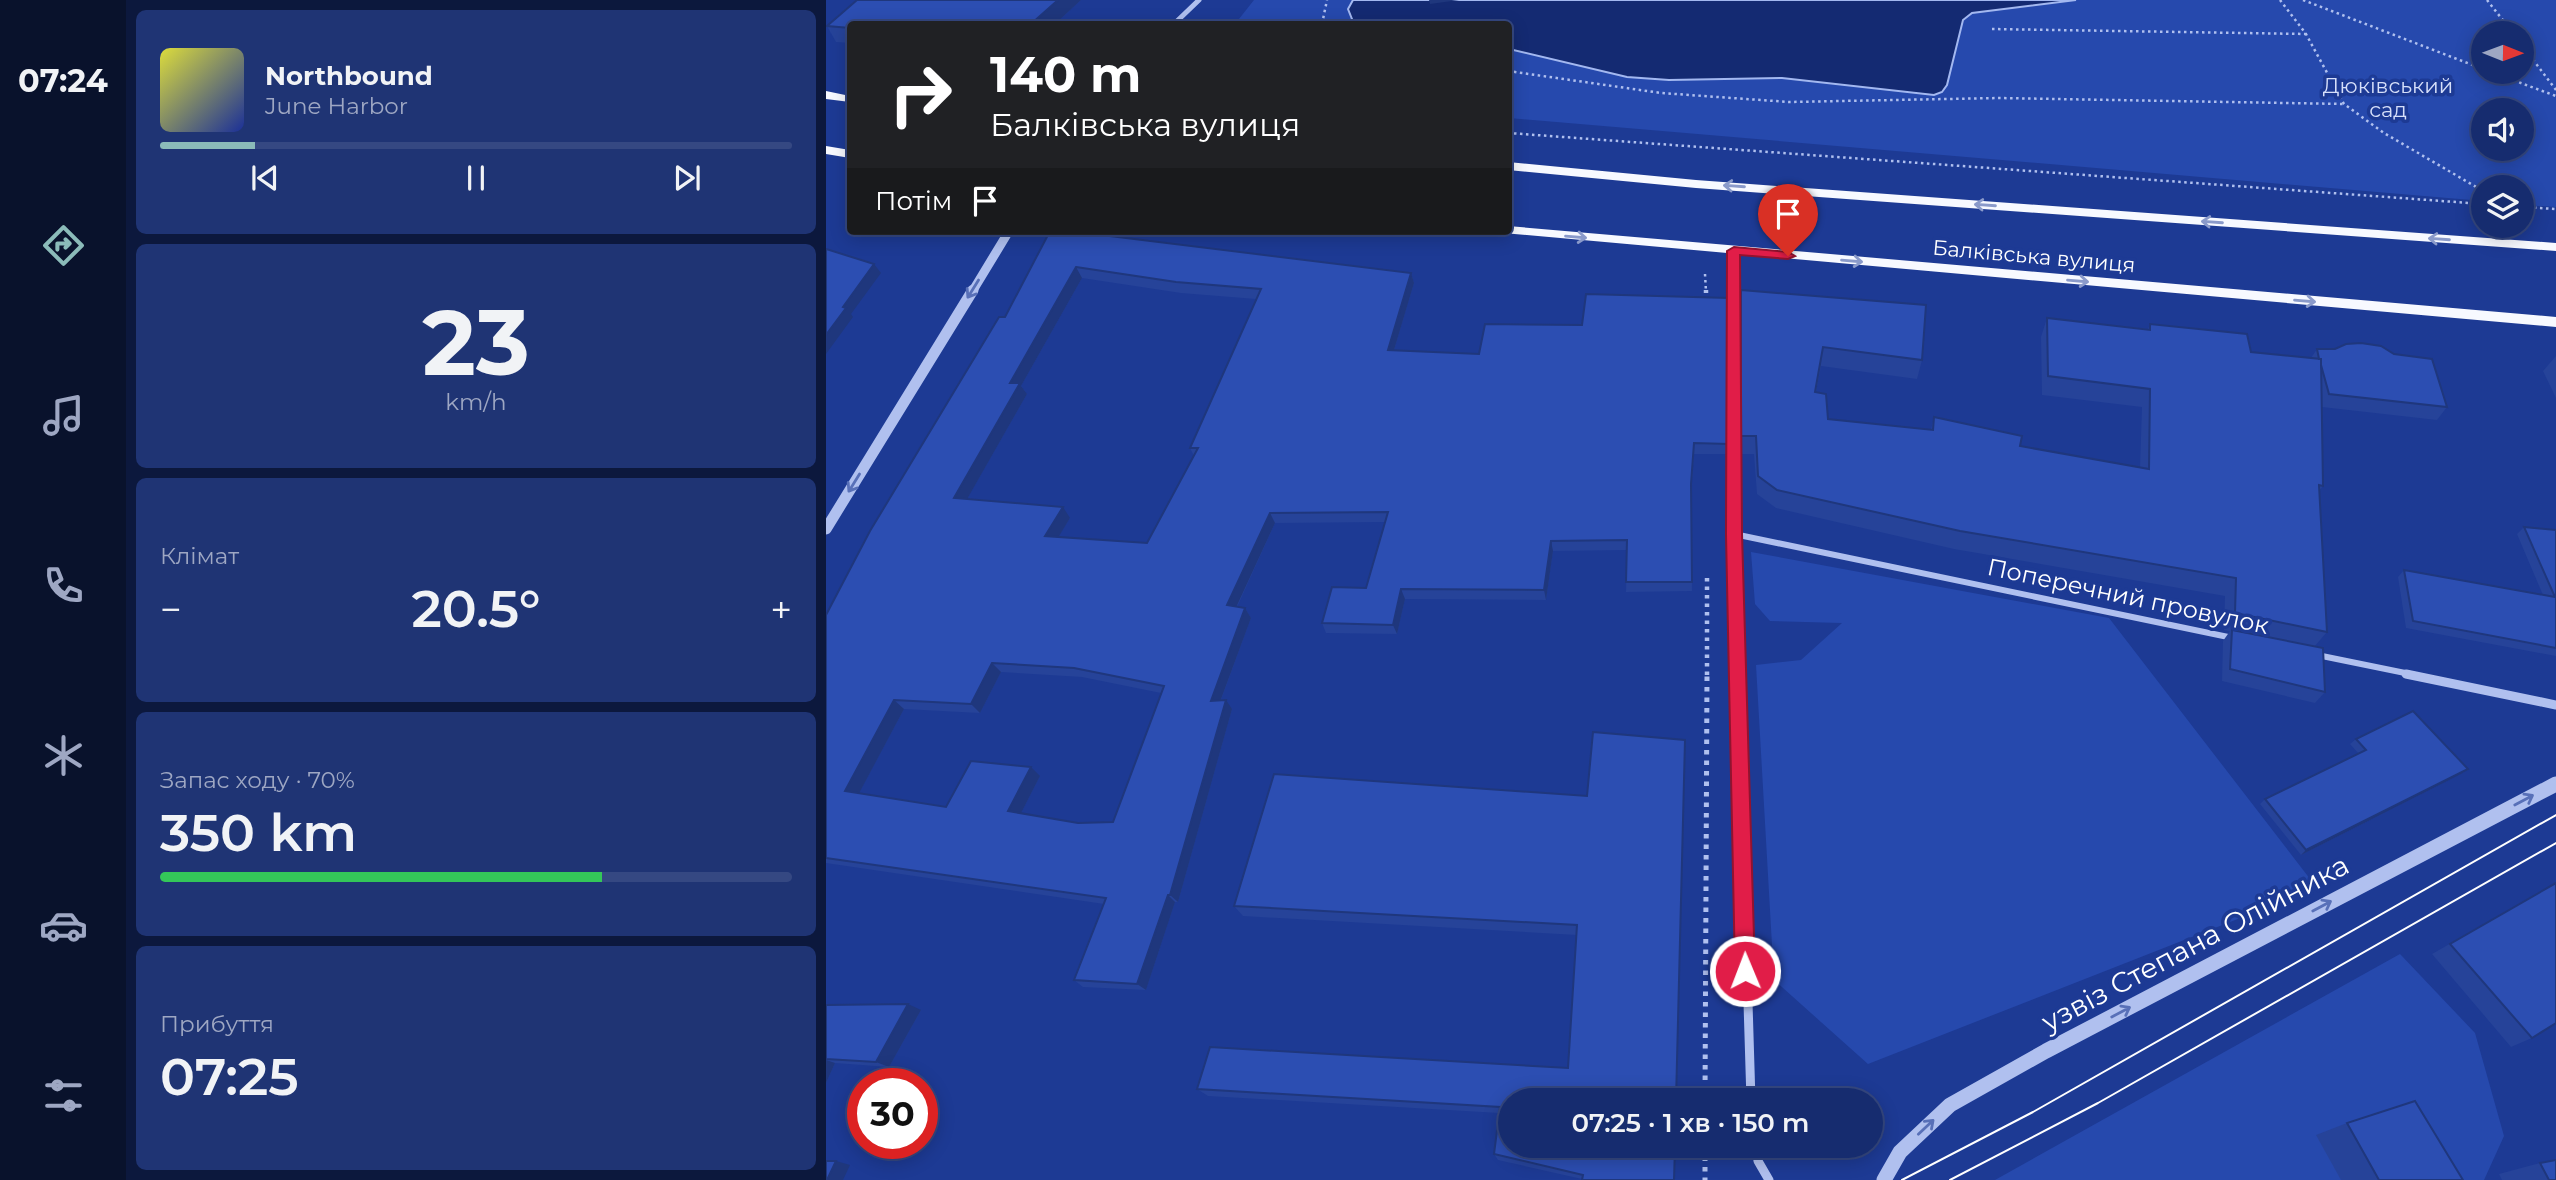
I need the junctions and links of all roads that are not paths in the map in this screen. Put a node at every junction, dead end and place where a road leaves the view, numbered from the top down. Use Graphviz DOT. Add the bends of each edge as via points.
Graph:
graph roads {
  1 [pos="1199,0"];
  2 [pos="1177,21"];
  3 [pos="826,95"];
  4 [pos="847,98"];
  5 [pos="826,150"];
  6 [pos="847,153"];
  7 [pos="1512,166"];
  8 [pos="1512,230"];
  9 [pos="1007,235"];
  10 [pos="2556,247"];
  11 [pos="1734,251"];
  12 [pos="2556,322"];
  13 [pos="826,529"];
  14 [pos="1734,534"];
  15 [pos="2241,639"];
  16 [pos="2309,654"];
  17 [pos="2556,705"];
  18 [pos="2556,783"];
  19 [pos="1751,1088"];
  20 [pos="1758,1158"];
  21 [pos="1769,1180"];
  22 [pos="1884,1180"];
  1 -- 2 [label="street"];
  3 -- 4 [label="main road"];
  5 -- 6 [label="main road"];
  10 -- 7 [label="main road, Балківська вулиця, one-way"];
  8 -- 11 [label="main road, Балківська вулиця, one-way"];
  9 -- 13 [label="street, one-way"];
  11 -- 12 [label="main road, Балківська вулиця, one-way"];
  11 -- 14 [label="street"];
  14 -- 15 [label="street, Поперечний провулок"];
  14 -- 19 [label="street"];
  16 -- 17 [label="street"];
  22 -- 18 [label="street, узвіз Степана Олійника, one-way" via="1900,1152 1950,1105"];
  20 -- 21 [label="street"];
}
